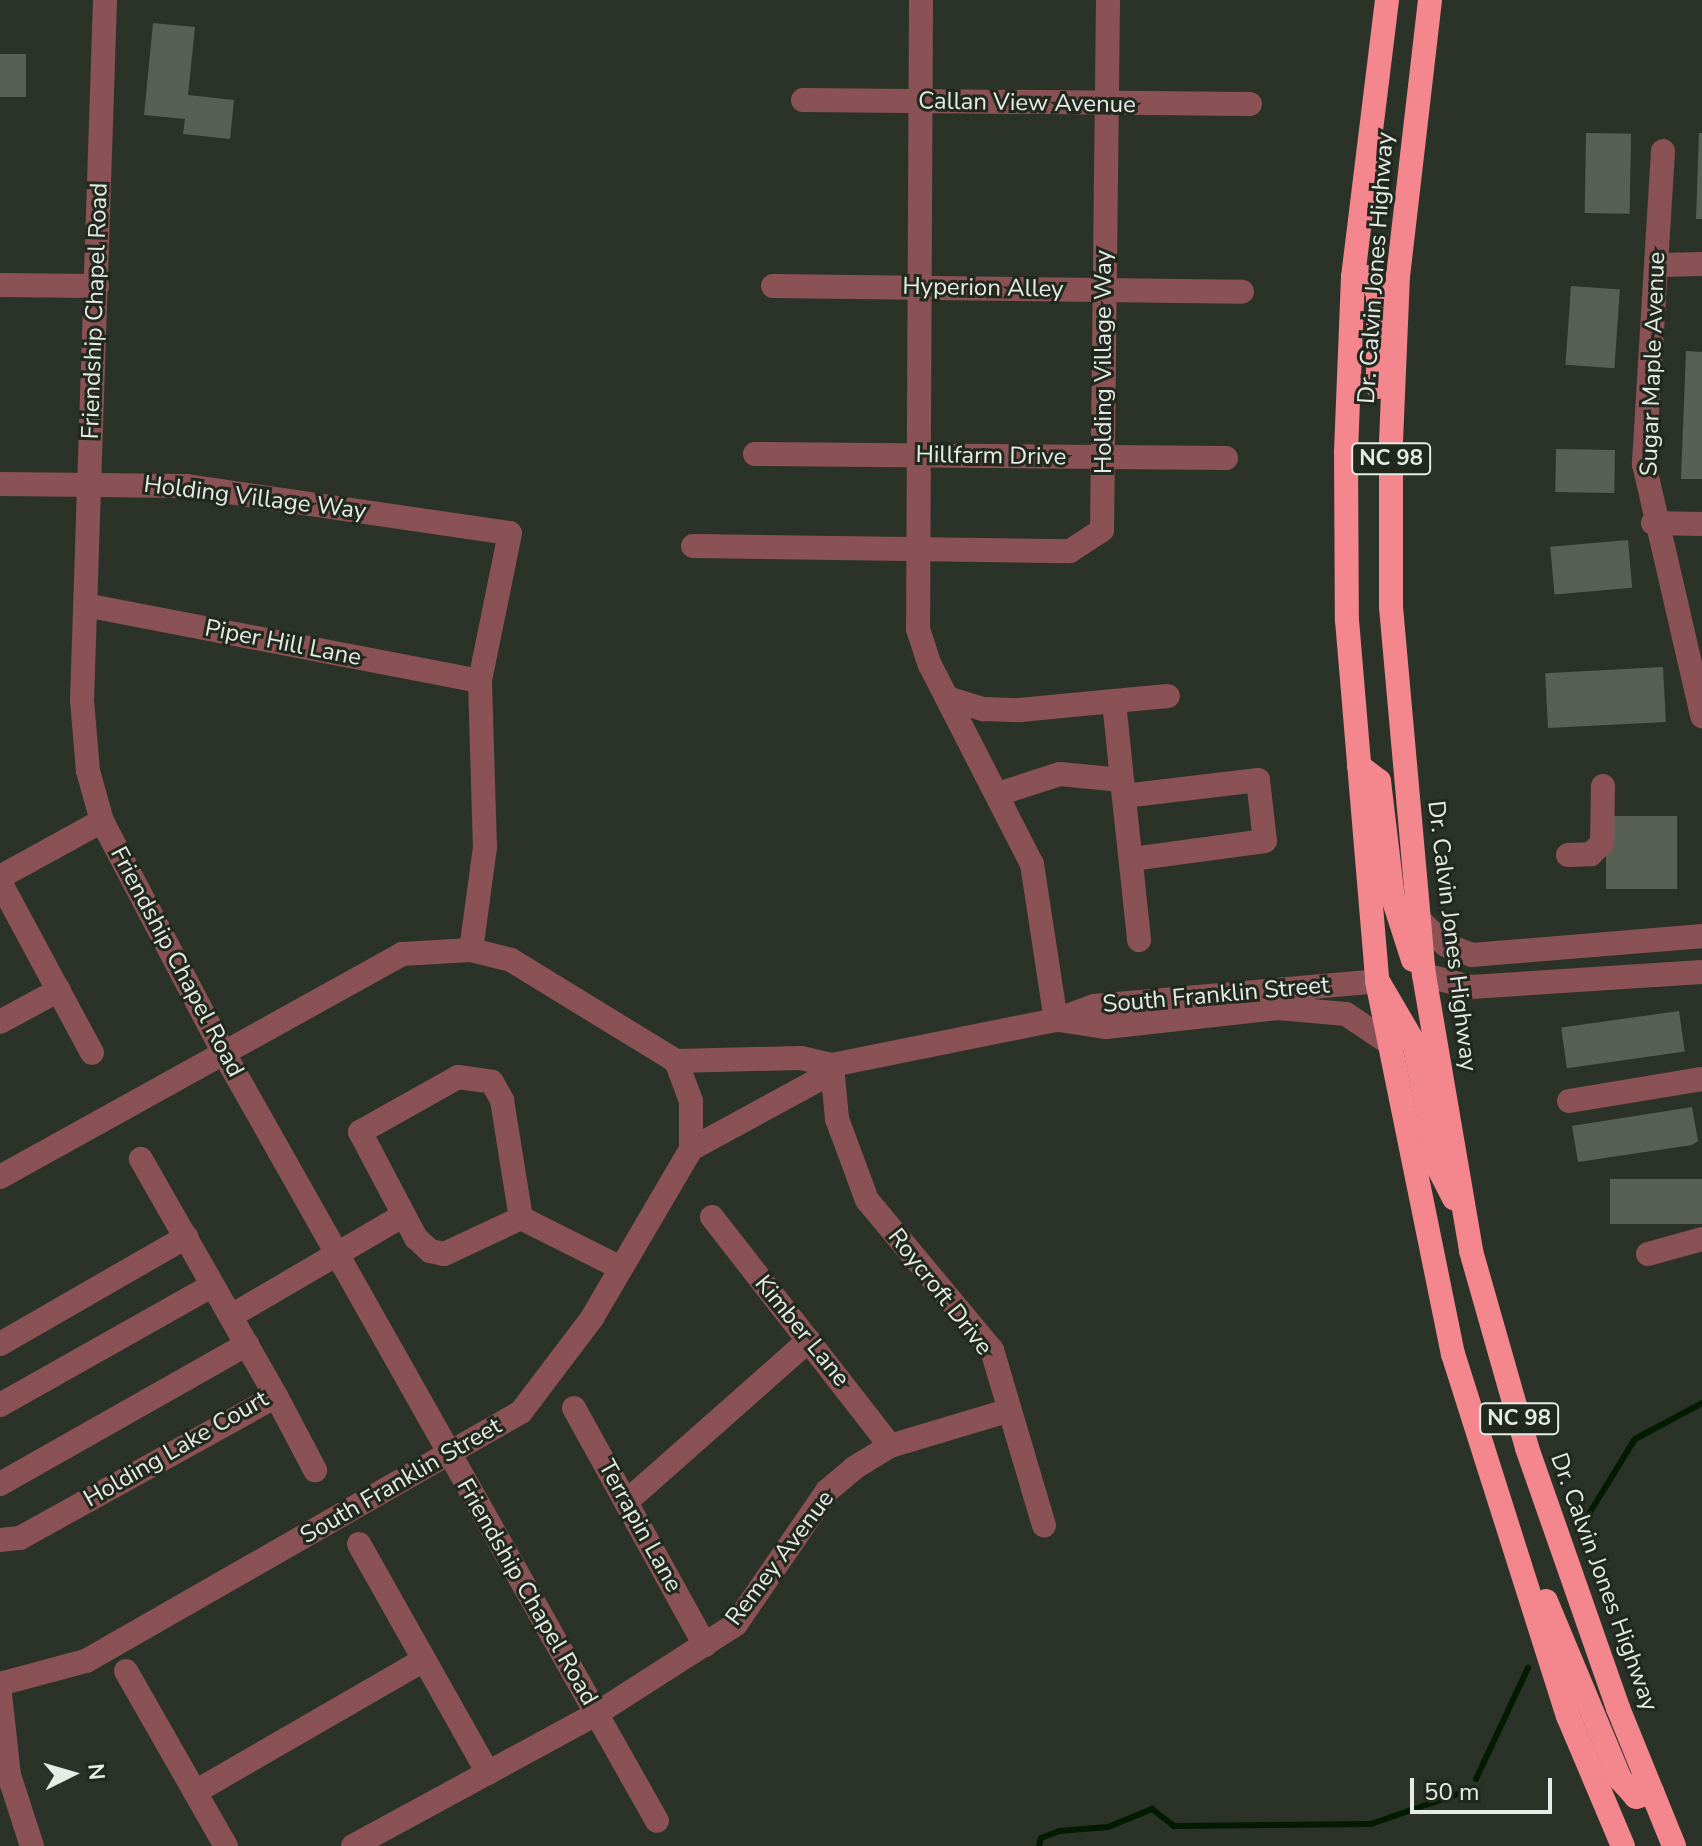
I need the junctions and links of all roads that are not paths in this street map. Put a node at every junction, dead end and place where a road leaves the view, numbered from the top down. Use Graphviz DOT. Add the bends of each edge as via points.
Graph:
graph roads {
  1 [pos="105,0"];
  2 [pos="921,0"];
  3 [pos="1108,0"];
  4 [pos="1387,0"];
  5 [pos="1430,0"];
  6 [pos="803,100"];
  7 [pos="919,102"];
  8 [pos="1106,104"];
  9 [pos="1250,104"];
  10 [pos="1663,151"];
  11 [pos="1702,264"];
  12 [pos="1657,265"];
  13 [pos="1353,277"];
  14 [pos="0,285"];
  15 [pos="97,286"];
  16 [pos="773,286"];
  17 [pos="918,286"];
  18 [pos="1104,291"];
  19 [pos="1242,292"];
  20 [pos="755,454"];
  21 [pos="916,455"];
  22 [pos="1104,457"];
  23 [pos="1226,458"];
  24 [pos="89,481"];
  25 [pos="0,484"];
  26 [pos="1653,523"];
  27 [pos="1702,524"];
  28 [pos="693,546"];
  29 [pos="915,551"];
  30 [pos="85,605"];
  31 [pos="1391,607"];
  32 [pos="480,681"];
  33 [pos="1168,696"];
  34 [pos="947,698"];
  35 [pos="1114,701"];
  36 [pos="984,709"];
  37 [pos="1702,716"];
  38 [pos="965,733"];
  39 [pos="1359,766"];
  40 [pos="1603,786"];
  41 [pos="1123,788"];
  42 [pos="998,794"];
  43 [pos="102,821"];
  44 [pos="1568,855"];
  45 [pos="1131,859"];
  46 [pos="0,879"];
  47 [pos="1418,919"];
  48 [pos="1702,936"];
  49 [pos="1139,940"];
  50 [pos="471,950"];
  51 [pos="1702,972"];
  52 [pos="1424,975"];
  53 [pos="1377,981"];
  54 [pos="59,990"];
  55 [pos="1056,1020"];
  56 [pos="0,1022"];
  57 [pos="1386,1041"];
  58 [pos="92,1053"];
  59 [pos="226,1057"];
  60 [pos="676,1061"];
  61 [pos="832,1065"];
  62 [pos="1702,1079"];
  63 [pos="1569,1101"];
  64 [pos="691,1149"];
  65 [pos="141,1159"];
  66 [pos="0,1177"];
  67 [pos="404,1215"];
  68 [pos="712,1217"];
  69 [pos="521,1218"];
  70 [pos="1465,1219"];
  71 [pos="186,1237"];
  72 [pos="1702,1239"];
  73 [pos="1648,1254"];
  74 [pos="337,1256"];
  75 [pos="619,1267"];
  76 [pos="213,1285"];
  77 [pos="231,1316"];
  78 [pos="809,1340"];
  79 [pos="0,1344"];
  80 [pos="247,1344"];
  81 [pos="276,1396"];
  82 [pos="0,1405"];
  83 [pos="574,1408"];
  84 [pos="1007,1411"];
  85 [pos="890,1446"];
  86 [pos="449,1455"];
  87 [pos="315,1470"];
  88 [pos="0,1484"];
  89 [pos="626,1502"];
  90 [pos="1044,1525"];
  91 [pos="0,1540"];
  92 [pos="359,1544"];
  93 [pos="1518,1560"];
  94 [pos="705,1645"];
  95 [pos="422,1661"];
  96 [pos="126,1671"];
  97 [pos="0,1684"];
  98 [pos="0,1694"];
  99 [pos="596,1714"];
  100 [pos="488,1773"];
  101 [pos="195,1792"];
  102 [pos="1652,1792"];
  103 [pos="657,1821"];
  104 [pos="32,1846"];
  105 [pos="226,1846"];
  106 [pos="353,1846"];
  107 [pos="1623,1846"];
  108 [pos="1674,1846"];
  1 -- 15 [label="street, Friendship Chapel Road"];
  2 -- 7 [label="street"];
  3 -- 8 [label="street, Holding Village Way"];
  4 -- 13 [label="highway, Dr. Calvin Jones Highway / NC 98"];
  5 -- 31 [label="highway, Dr. Calvin Jones Highway / NC 98" via="1398,275"];
  6 -- 7 [label="street, Callan View Avenue"];
  7 -- 8 [label="street, Callan View Avenue"];
  7 -- 17 [label="street"];
  8 -- 9 [label="street, Callan View Avenue"];
  8 -- 18 [label="street, Holding Village Way"];
  10 -- 12 [label="street, Sugar Maple Avenue"];
  11 -- 12 [label="street"];
  12 -- 26 [label="street, Sugar Maple Avenue" via="1644,464"];
  13 -- 31 [label="highway" via="1370,277 1378,294 1378,570"];
  13 -- 39 [label="highway, Dr. Calvin Jones Highway / NC 98" via="1347,620"];
  14 -- 15 [label="street"];
  15 -- 24 [label="street, Friendship Chapel Road"];
  16 -- 17 [label="street, Hyperion Alley"];
  17 -- 18 [label="street, Hyperion Alley"];
  17 -- 21 [label="street"];
  18 -- 19 [label="street, Hyperion Alley"];
  18 -- 22 [label="street, Holding Village Way"];
  20 -- 21 [label="street, Hillfarm Drive"];
  21 -- 22 [label="street, Hillfarm Drive"];
  21 -- 29 [label="street"];
  22 -- 23 [label="street, Hillfarm Drive"];
  22 -- 29 [label="street, Holding Village Way" via="1102,530 1091,543 1070,551"];
  24 -- 25 [label="street, Holding Village Way"];
  24 -- 30 [label="street, Friendship Chapel Road"];
  24 -- 32 [label="street, Holding Village Way" via="187,486 510,533"];
  26 -- 27 [label="street"];
  26 -- 37 [label="street, Sugar Maple Avenue"];
  28 -- 29 [label="street, Holding Village Way"];
  29 -- 34 [label="street" via="918,629"];
  30 -- 32 [label="street, Piper Hill Lane"];
  30 -- 43 [label="street, Friendship Chapel Road" via="82,700 88,771"];
  31 -- 47 [label="highway, Dr. Calvin Jones Highway / NC 98"];
  32 -- 50 [label="street" via="485,847"];
  33 -- 35 [label="street"];
  34 -- 36 [label="street"];
  34 -- 38 [label="street"];
  35 -- 36 [label="street"];
  35 -- 41 [label="street"];
  36 -- 38 [label="street"];
  38 -- 42 [label="street"];
  39 -- 52 [label="highway" via="1379,781 1393,898 1406,949"];
  39 -- 53 [label="highway, Dr. Calvin Jones Highway / NC 98"];
  40 -- 44 [label="street" via="1602,843 1591,854"];
  41 -- 42 [label="street" via="1060,774"];
  41 -- 45 [label="street"];
  41 -- 45 [label="street" via="1258,780 1265,841"];
  42 -- 55 [label="street" via="1032,864"];
  43 -- 46 [label="street"];
  43 -- 59 [label="street, Friendship Chapel Road"];
  45 -- 49 [label="street"];
  46 -- 54 [label="street"];
  47 -- 48 [label="street" via="1446,945 1472,955"];
  47 -- 52 [label="highway, Dr. Calvin Jones Highway / NC 98"];
  50 -- 59 [label="street" via="402,954"];
  50 -- 60 [label="street" via="511,960"];
  51 -- 52 [label="street" via="1471,987"];
  52 -- 70 [label="highway, Dr. Calvin Jones Highway / NC 98"];
  53 -- 55 [label="street, South Franklin Street" via="1094,1006"];
  53 -- 57 [label="highway, Dr. Calvin Jones Highway / NC 98"];
  53 -- 70 [label="highway" via="1400,1009 1414,1043 1439,1169"];
  54 -- 56 [label="street"];
  54 -- 58 [label="street"];
  55 -- 57 [label="street, South Franklin Street" via="1106,1027 1278,1008 1346,1014"];
  55 -- 61 [label="street, South Franklin Street"];
  57 -- 93 [label="highway, Dr. Calvin Jones Highway / NC 98" via="1453,1354"];
  59 -- 66 [label="street"];
  59 -- 74 [label="street, Friendship Chapel Road"];
  60 -- 61 [label="street, South Franklin Street" via="801,1058"];
  60 -- 64 [label="street" via="691,1101"];
  61 -- 64 [label="street, South Franklin Street" via="818,1080"];
  61 -- 84 [label="street, Roycroft Drive" via="837,1119 867,1200 992,1350"];
  62 -- 63 [label="street"];
  64 -- 75 [label="street, South Franklin Street"];
  65 -- 71 [label="street, Holding Lake Court"];
  67 -- 69 [label="street" via="416,1238 444,1254"];
  67 -- 69 [label="street" via="360,1132 458,1077 475,1075 492,1082 502,1100"];
  67 -- 74 [label="street"];
  68 -- 78 [label="street, Kimber Lane"];
  69 -- 75 [label="street"];
  70 -- 102 [label="highway, Dr. Calvin Jones Highway / NC 98" via="1527,1448"];
  71 -- 76 [label="street, Holding Lake Court"];
  71 -- 79 [label="street"];
  72 -- 73 [label="street"];
  74 -- 77 [label="street"];
  74 -- 86 [label="street, Friendship Chapel Road"];
  75 -- 86 [label="street, South Franklin Street" via="592,1318 521,1412"];
  76 -- 77 [label="street, Holding Lake Court"];
  76 -- 82 [label="street"];
  77 -- 80 [label="street, Holding Lake Court"];
  78 -- 85 [label="street, Kimber Lane"];
  78 -- 89 [label="street"];
  80 -- 81 [label="street, Holding Lake Court"];
  80 -- 88 [label="street"];
  81 -- 87 [label="street"];
  81 -- 91 [label="street, Holding Lake Court" via="20,1538"];
  83 -- 89 [label="street, Terrapin Lane"];
  84 -- 85 [label="street, Remey Avenue"];
  84 -- 90 [label="street, Roycroft Drive"];
  85 -- 94 [label="street, Remey Avenue" via="827,1491 736,1624"];
  86 -- 97 [label="street, South Franklin Street" via="86,1661"];
  86 -- 99 [label="street, Friendship Chapel Road"];
  89 -- 94 [label="street, Terrapin Lane"];
  92 -- 95 [label="street"];
  93 -- 102 [label="highway" via="1545,1599 1620,1779 1636,1797"];
  93 -- 107 [label="highway, Dr. Calvin Jones Highway / NC 98" via="1568,1716"];
  94 -- 99 [label="street, Remey Avenue"];
  95 -- 100 [label="street"];
  95 -- 101 [label="street"];
  96 -- 101 [label="street"];
  98 -- 104 [label="street" via="9,1775"];
  99 -- 100 [label="street, Remey Avenue"];
  99 -- 103 [label="street, Friendship Chapel Road"];
  100 -- 106 [label="street, Remey Avenue"];
  101 -- 105 [label="street"];
  102 -- 108 [label="highway, Dr. Calvin Jones Highway / NC 98"];
}
